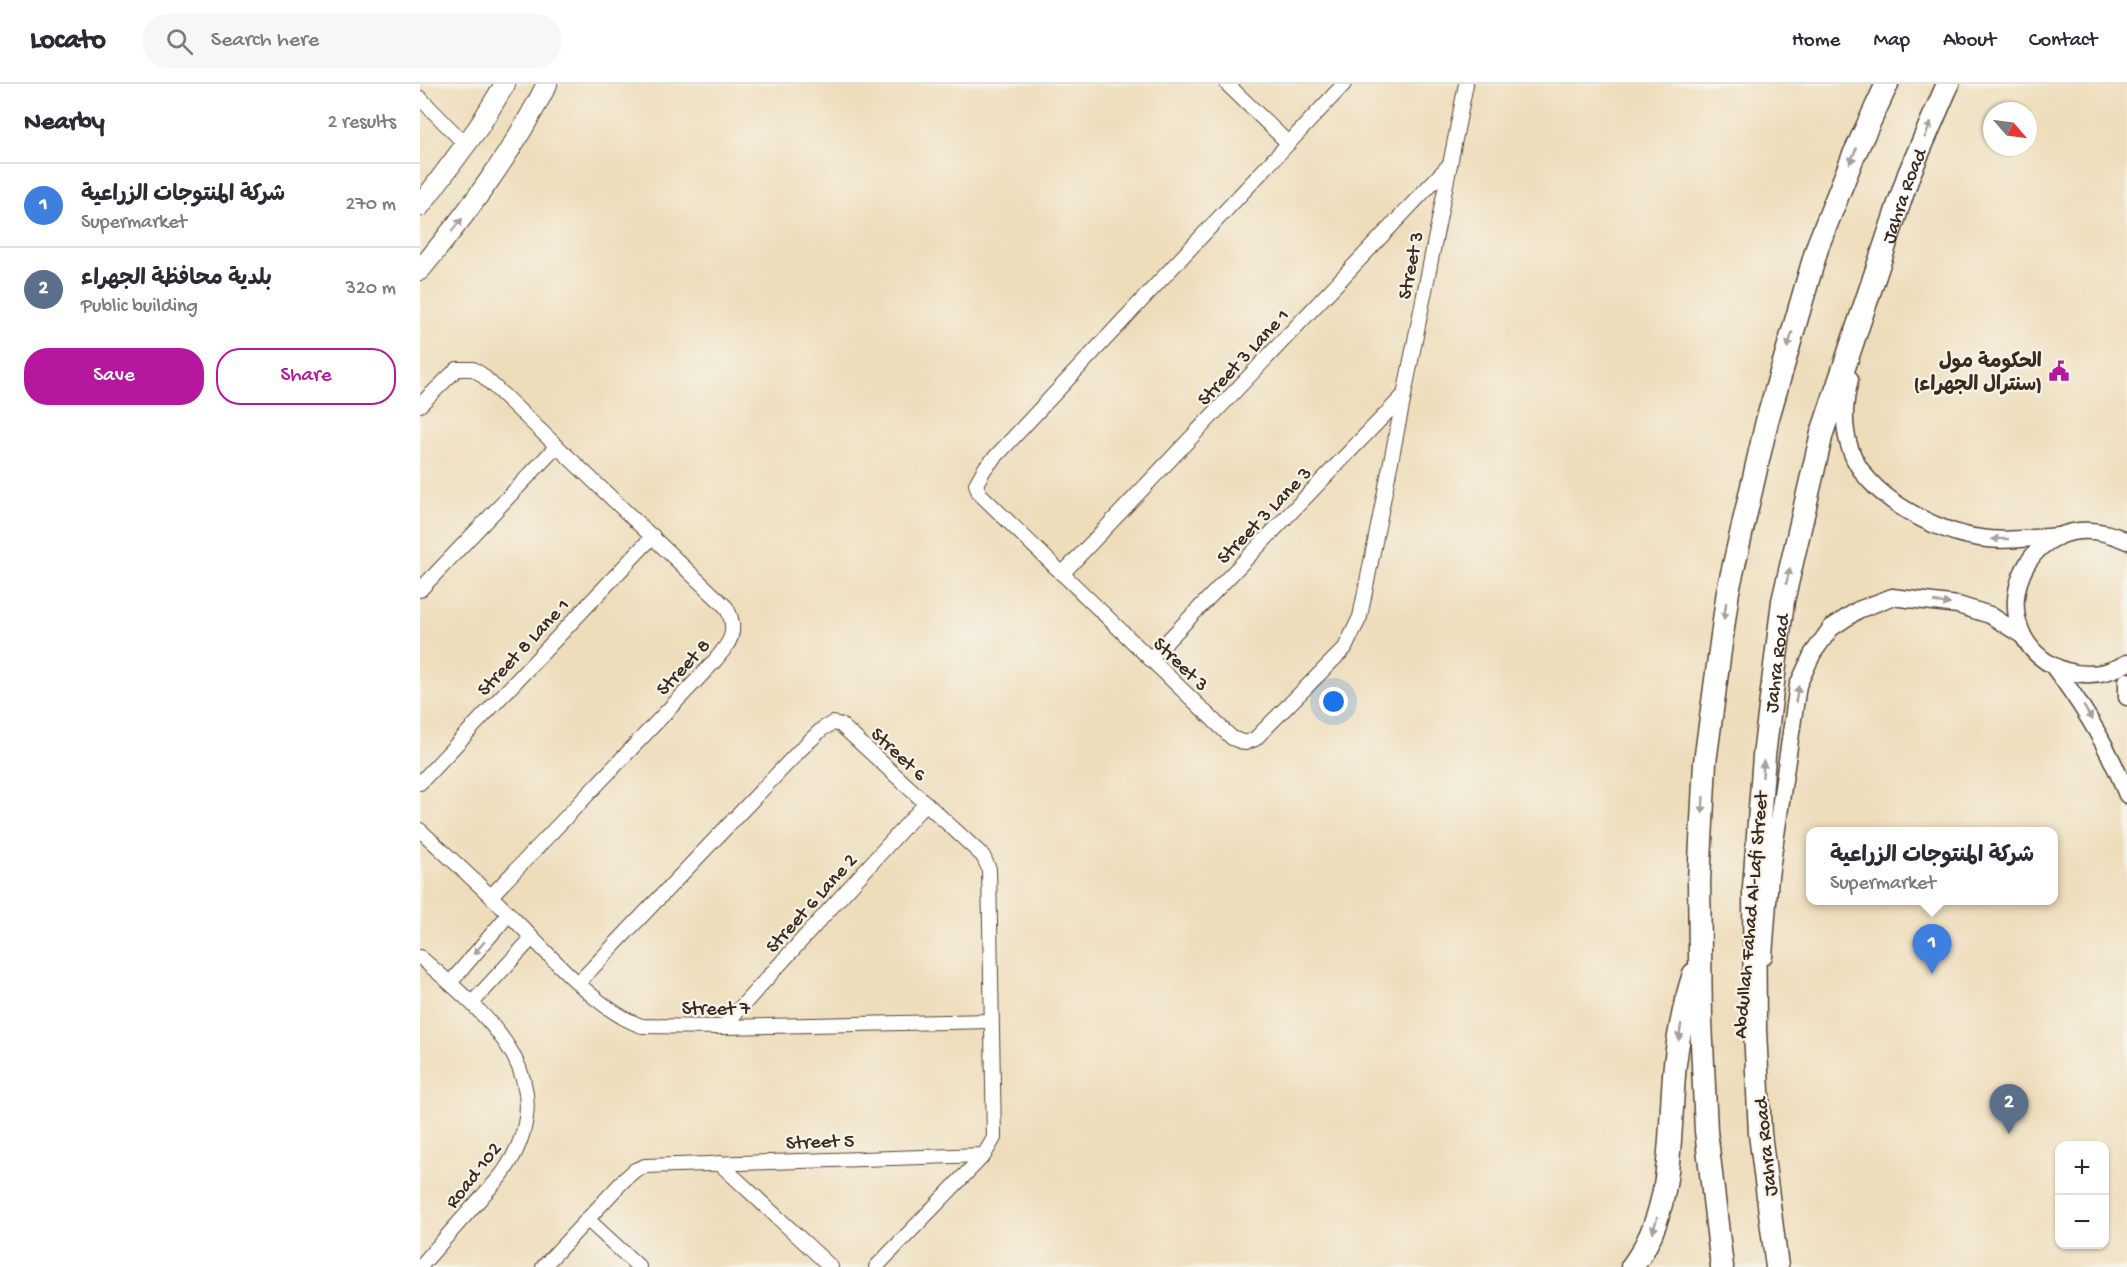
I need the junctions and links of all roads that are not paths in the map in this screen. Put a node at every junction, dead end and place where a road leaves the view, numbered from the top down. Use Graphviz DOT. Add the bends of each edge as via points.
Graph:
graph roads {
  1 [pos="505,84"];
  2 [pos="547,84"];
  3 [pos="1227,84"];
  4 [pos="1344,84"];
  5 [pos="1466,84"];
  6 [pos="1887,84"];
  7 [pos="1948,84"];
  8 [pos="420,98"];
  9 [pos="1288,143"];
  10 [pos="466,145"];
  11 [pos="1450,164"];
  12 [pos="420,207"];
  13 [pos="420,270"];
  14 [pos="1876,273"];
  15 [pos="1403,396"];
  16 [pos="420,405"];
  17 [pos="557,446"];
  18 [pos="2109,532"];
  19 [pos="2127,534"];
  20 [pos="653,536"];
  21 [pos="2059,536"];
  22 [pos="2127,541"];
  23 [pos="1062,574"];
  24 [pos="420,590"];
  25 [pos="2023,636"];
  26 [pos="1150,659"];
  27 [pos="2127,663"];
  28 [pos="2053,666"];
  29 [pos="2127,681"];
  30 [pos="2127,697"];
  31 [pos="420,783"];
  32 [pos="2127,795"];
  33 [pos="926,803"];
  34 [pos="420,830"];
  35 [pos="491,896"];
  36 [pos="509,914"];
  37 [pos="532,938"];
  38 [pos="1700,955"];
  39 [pos="420,957"];
  40 [pos="579,982"];
  41 [pos="450,983"];
  42 [pos="472,1003"];
  43 [pos="992,1020"];
  44 [pos="723,1027"];
  45 [pos="1757,1065"];
  46 [pos="984,1155"];
  47 [pos="719,1163"];
  48 [pos="587,1219"];
  49 [pos="420,1267"];
  50 [pos="543,1267"];
  51 [pos="639,1267"];
  52 [pos="831,1267"];
  53 [pos="876,1267"];
  54 [pos="1632,1267"];
  55 [pos="1722,1267"];
  56 [pos="1777,1267"];
  1 -- 10 [label="main road"];
  13 -- 2 [label="main road, one-way" via="467,214 509,153"];
  3 -- 9 [label="street"];
  4 -- 9 [label="street, Street 3"];
  5 -- 11 [label="street, Street 3"];
  6 -- 38 [label="highway, one-way" via="1852,157 1818,245 1767,421 1728,591 1705,762"];
  14 -- 7 [label="highway, Jahra Road, one-way" via="1909,174"];
  8 -- 10 [label="street"];
  9 -- 23 [label="street, Street 3" via="985,468 976,483 979,493"];
  10 -- 12 [label="main road"];
  11 -- 15 [label="street, Street 3"];
  11 -- 23 [label="street, Street 3 Lane 1"];
  21 -- 14 [label="street, one-way" via="1981,539 1942,529 1908,512 1863,472 1852,454 1843,407"];
  45 -- 14 [label="highway, Jahra Road, one-way" via="1754,887 1764,756 1783,601 1822,433"];
  15 -- 26 [label="street, Street 3 Lane 3"];
  15 -- 26 [label="street, Street 3" via="1360,617 1345,648 1255,739 1245,742 1232,738"];
  16 -- 17 [label="street, Street 8" via="457,369 473,369"];
  17 -- 20 [label="street, Street 8"];
  17 -- 24 [label="street"];
  18 -- 19 [label="street"];
  18 -- 21 [label="street" via="2075,530"];
  18 -- 22 [label="street"];
  20 -- 31 [label="street, Street 8 Lane 1"];
  20 -- 35 [label="street, Street 8" via="726,607 732,617 733,636 712,664"];
  21 -- 25 [label="street" via="2038,549 2024,567 2016,590 2016,613"];
  23 -- 26 [label="street, Street 3"];
  25 -- 28 [label="street"];
  45 -- 25 [label="street, Abdullah Fahad Al-Lafi Street, one-way" via="1778,811 1798,685 1813,653 1831,628 1858,610 1892,597 1959,605 1990,615"];
  27 -- 28 [label="street" via="2102,674 2077,674"];
  28 -- 32 [label="street, one-way" via="2084,706"];
  29 -- 30 [label="street"];
  33 -- 40 [label="street, Street 6" via="841,725 833,723 800,750"];
  33 -- 43 [label="street, Street 6" via="986,861 989,869"];
  33 -- 44 [label="street, Street 6 Lane 2"];
  34 -- 35 [label="street"];
  35 -- 36 [label="street, Street 7"];
  36 -- 37 [label="street, Street 7"];
  36 -- 41 [label="street, one-way"];
  37 -- 40 [label="street, Street 7"];
  37 -- 42 [label="street"];
  38 -- 54 [label="highway, one-way" via="1683,1008 1664,1196 1652,1238"];
  38 -- 55 [label="highway" via="1706,1131"];
  39 -- 41 [label="street, Road 102"];
  40 -- 44 [label="street, Street 7" via="619,1016 642,1026"];
  41 -- 42 [label="street, Road 102"];
  42 -- 49 [label="street, Road 102" via="514,1055 528,1098 528,1119 507,1169"];
  43 -- 44 [label="street, Street 7"];
  43 -- 46 [label="street, Street 6" via="994,1138"];
  45 -- 56 [label="highway, Jahra Road" via="1760,1134"];
  46 -- 47 [label="street, Street 5"];
  46 -- 53 [label="street"];
  47 -- 48 [label="street, Street 5" via="635,1170"];
  47 -- 52 [label="street"];
  48 -- 50 [label="street, Street 5"];
  48 -- 51 [label="street"];
}
